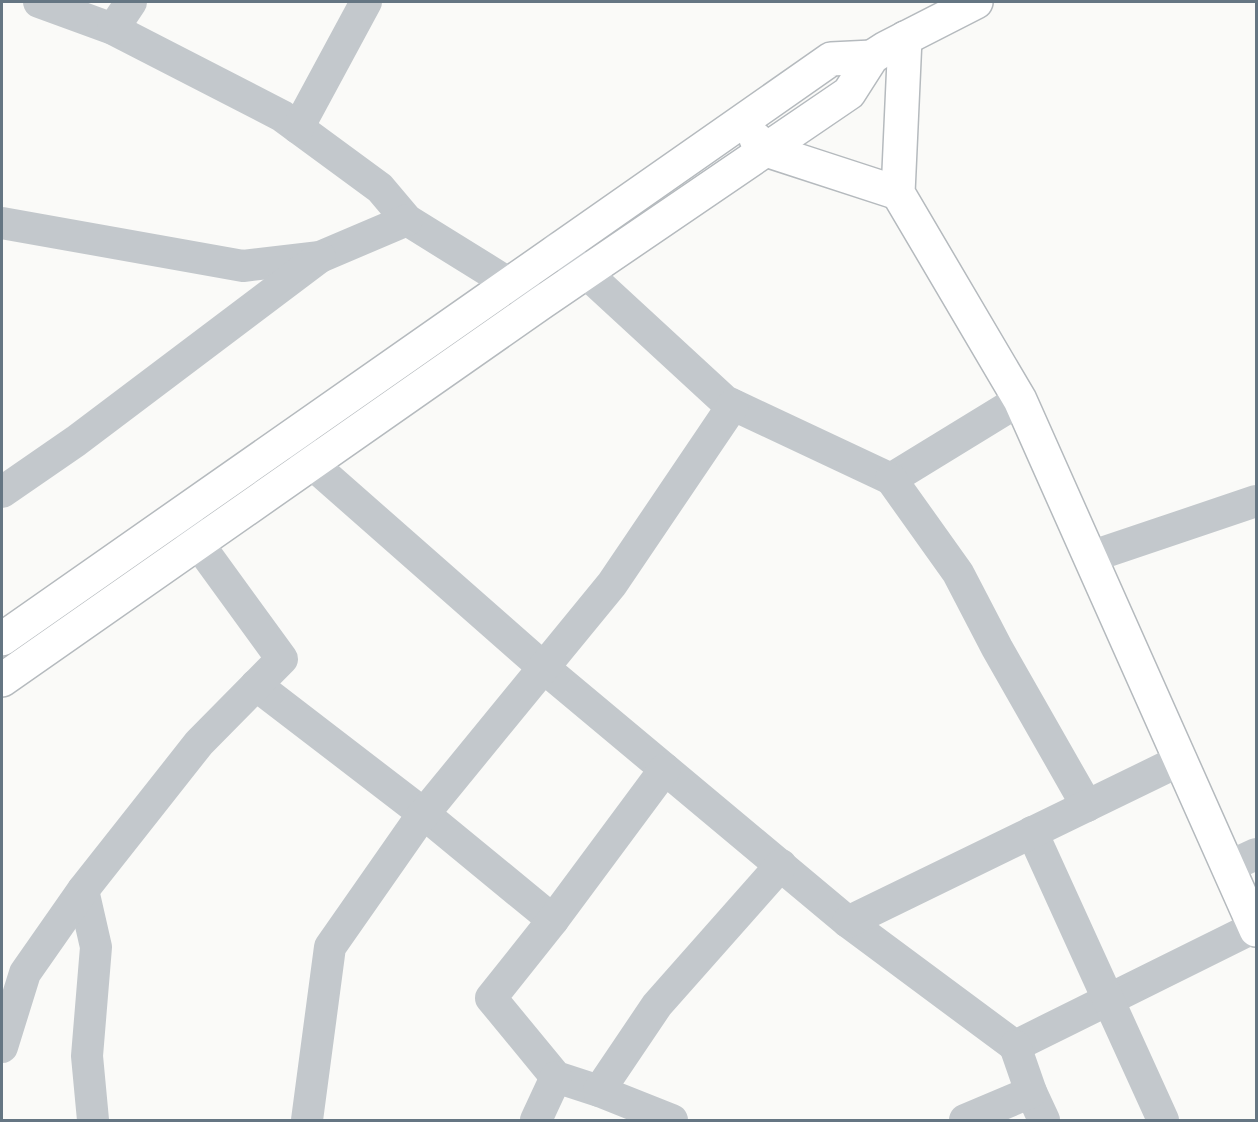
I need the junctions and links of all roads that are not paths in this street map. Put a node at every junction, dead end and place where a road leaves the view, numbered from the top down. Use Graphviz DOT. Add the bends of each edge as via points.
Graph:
graph roads {
  1 [pos="39,2"];
  2 [pos="131,2"];
  3 [pos="366,2"];
  4 [pos="976,2"];
  5 [pos="113,29"];
  6 [pos="905,38"];
  7 [pos="872,57"];
  8 [pos="742,121"];
  9 [pos="298,128"];
  10 [pos="766,150"];
  11 [pos="898,193"];
  12 [pos="406,220"];
  13 [pos="2,224"];
  14 [pos="557,249"];
  15 [pos="321,257"];
  16 [pos="585,272"];
  17 [pos="509,283"];
  18 [pos="541,303"];
  19 [pos="1020,400"];
  20 [pos="733,405"];
  21 [pos="294,434"];
  22 [pos="311,463"];
  23 [pos="891,479"];
  24 [pos="2,492"];
  25 [pos="1257,501"];
  26 [pos="181,514"];
  27 [pos="197,542"];
  28 [pos="1090,557"];
  29 [pos="2,639"];
  30 [pos="544,668"];
  31 [pos="2,680"];
  32 [pos="256,685"];
  33 [pos="1181,760"];
  34 [pos="665,769"];
  35 [pos="1087,806"];
  36 [pos="424,814"];
  37 [pos="1032,832"];
  38 [pos="1242,860"];
  39 [pos="780,865"];
  40 [pos="83,890"];
  41 [pos="553,920"];
  42 [pos="848,922"];
  43 [pos="1256,929"];
  44 [pos="1109,999"];
  45 [pos="1016,1046"];
  46 [pos="2,1047"];
  47 [pos="556,1077"];
  48 [pos="600,1091"];
  49 [pos="1031,1092"];
  50 [pos="663,1119"];
  51 [pos="93,1120"];
  52 [pos="307,1120"];
  53 [pos="536,1120"];
  54 [pos="965,1120"];
  55 [pos="1044,1120"];
  56 [pos="1163,1120"];
  1 -- 5 [label="street"];
  2 -- 5 [label="street"];
  3 -- 9 [label="street"];
  4 -- 6 [label="main road"];
  5 -- 9 [label="street" via="282,116"];
  6 -- 7 [label="main road"];
  6 -- 11 [label="main road"];
  7 -- 8 [label="main road" via="831,59"];
  7 -- 10 [label="main road" via="849,93"];
  8 -- 10 [label="main road"];
  8 -- 14 [label="main road"];
  9 -- 12 [label="street" via="380,188"];
  10 -- 11 [label="main road"];
  10 -- 16 [label="main road"];
  11 -- 19 [label="main road"];
  12 -- 15 [label="street"];
  12 -- 17 [label="street"];
  13 -- 15 [label="street" via="243,266"];
  14 -- 16 [label="street"];
  14 -- 17 [label="main road"];
  15 -- 24 [label="street"];
  16 -- 18 [label="main road"];
  16 -- 20 [label="street"];
  17 -- 18 [label="street"];
  17 -- 21 [label="main road"];
  18 -- 22 [label="main road"];
  19 -- 23 [label="street"];
  19 -- 28 [label="main road"];
  20 -- 23 [label="street"];
  20 -- 30 [label="street" via="612,584"];
  21 -- 22 [label="street"];
  21 -- 26 [label="main road"];
  22 -- 27 [label="main road"];
  22 -- 30 [label="street"];
  23 -- 35 [label="street" via="958,573"];
  25 -- 28 [label="street"];
  26 -- 27 [label="street"];
  26 -- 29 [label="main road"];
  27 -- 31 [label="main road"];
  27 -- 32 [label="street" via="282,659"];
  28 -- 33 [label="main road"];
  30 -- 34 [label="street"];
  30 -- 36 [label="street"];
  32 -- 36 [label="street"];
  32 -- 40 [label="street" via="199,743"];
  33 -- 35 [label="street"];
  33 -- 38 [label="main road"];
  34 -- 39 [label="street"];
  34 -- 41 [label="street"];
  35 -- 37 [label="street"];
  36 -- 41 [label="street"];
  36 -- 52 [label="street" via="330,947"];
  37 -- 42 [label="street"];
  37 -- 44 [label="street"];
  38 -- 43 [label="main road"];
  39 -- 42 [label="street"];
  39 -- 48 [label="street" via="657,1005"];
  40 -- 46 [label="street" via="25,973"];
  40 -- 51 [label="street" via="96,947 87,1056"];
  41 -- 47 [label="street" via="491,998"];
  42 -- 45 [label="street"];
  43 -- 44 [label="street"];
  44 -- 45 [label="street"];
  44 -- 56 [label="street"];
  45 -- 49 [label="street"];
  47 -- 48 [label="street"];
  47 -- 53 [label="street"];
  48 -- 50 [label="street"];
  49 -- 54 [label="street"];
  49 -- 55 [label="street"];
}
